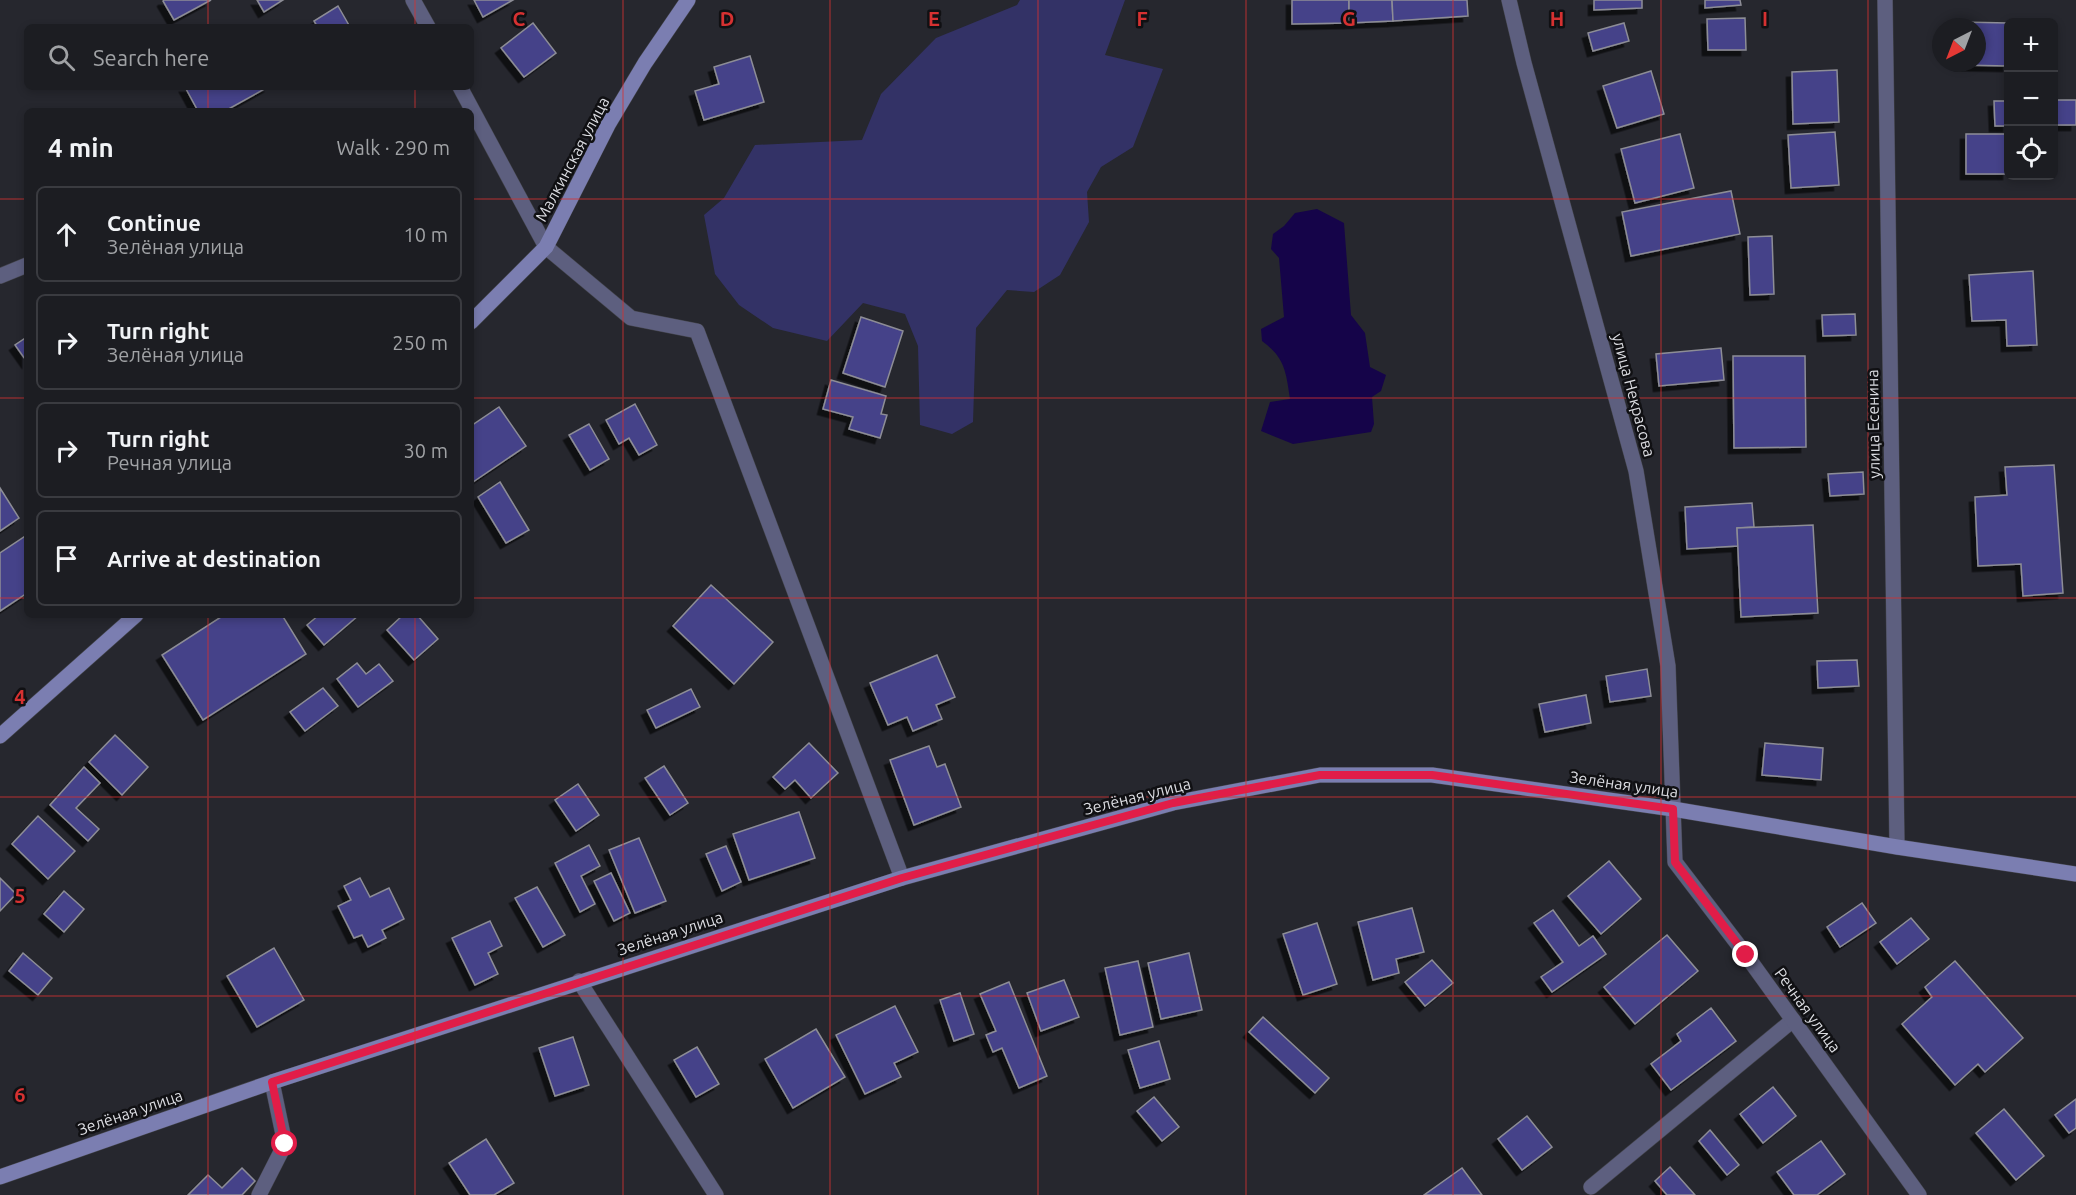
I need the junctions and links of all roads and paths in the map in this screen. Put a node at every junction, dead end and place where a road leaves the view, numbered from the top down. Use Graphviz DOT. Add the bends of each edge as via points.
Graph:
graph roads {
  1 [pos="413,0"];
  2 [pos="688,0"];
  3 [pos="1509,0"];
  4 [pos="1885,0"];
  5 [pos="426,24"];
  6 [pos="462,90"];
  7 [pos="471,108"];
  8 [pos="474,113"];
  9 [pos="546,247"];
  10 [pos="24,266"];
  11 [pos="0,276"];
  12 [pos="474,319"];
  13 [pos="133,618"];
  14 [pos="0,736"];
  15 [pos="1673,809"];
  16 [pos="1897,847"];
  17 [pos="2076,874"];
  18 [pos="902,878"];
  19 [pos="579,981"];
  20 [pos="1793,1020"];
  21 [pos="272,1082"];
  22 [pos="0,1177"];
  23 [pos="1591,1187"];
  24 [pos="258,1195"];
  25 [pos="716,1195"];
  26 [pos="1919,1195"];
  1 -- 5 [label="street"];
  2 -- 9 [label="street, Малкинская улица" via="608,125"];
  3 -- 15 [label="street, улица Некрасова" via="1636,471 1668,666"];
  4 -- 16 [label="street, улица Есенина"];
  6 -- 7 [label="street"];
  8 -- 9 [label="street"];
  9 -- 12 [label="street, Малкинская улица"];
  9 -- 18 [label="street" via="632,318 697,331"];
  10 -- 11 [label="street"];
  13 -- 14 [label="street"];
  15 -- 16 [label="street, Зелёная улица"];
  15 -- 18 [label="street, Зелёная улица" via="1432,775 1320,775 1173,803"];
  15 -- 20 [label="street, Речная улица" via="1675,862"];
  16 -- 17 [label="street, Зелёная улица"];
  18 -- 19 [label="street, Зелёная улица"];
  19 -- 21 [label="street, Зелёная улица"];
  19 -- 25 [label="street"];
  20 -- 23 [label="street"];
  20 -- 26 [label="street, Речная улица"];
  21 -- 22 [label="street, Зелёная улица"];
  21 -- 24 [label="street" via="285,1144"];
}
